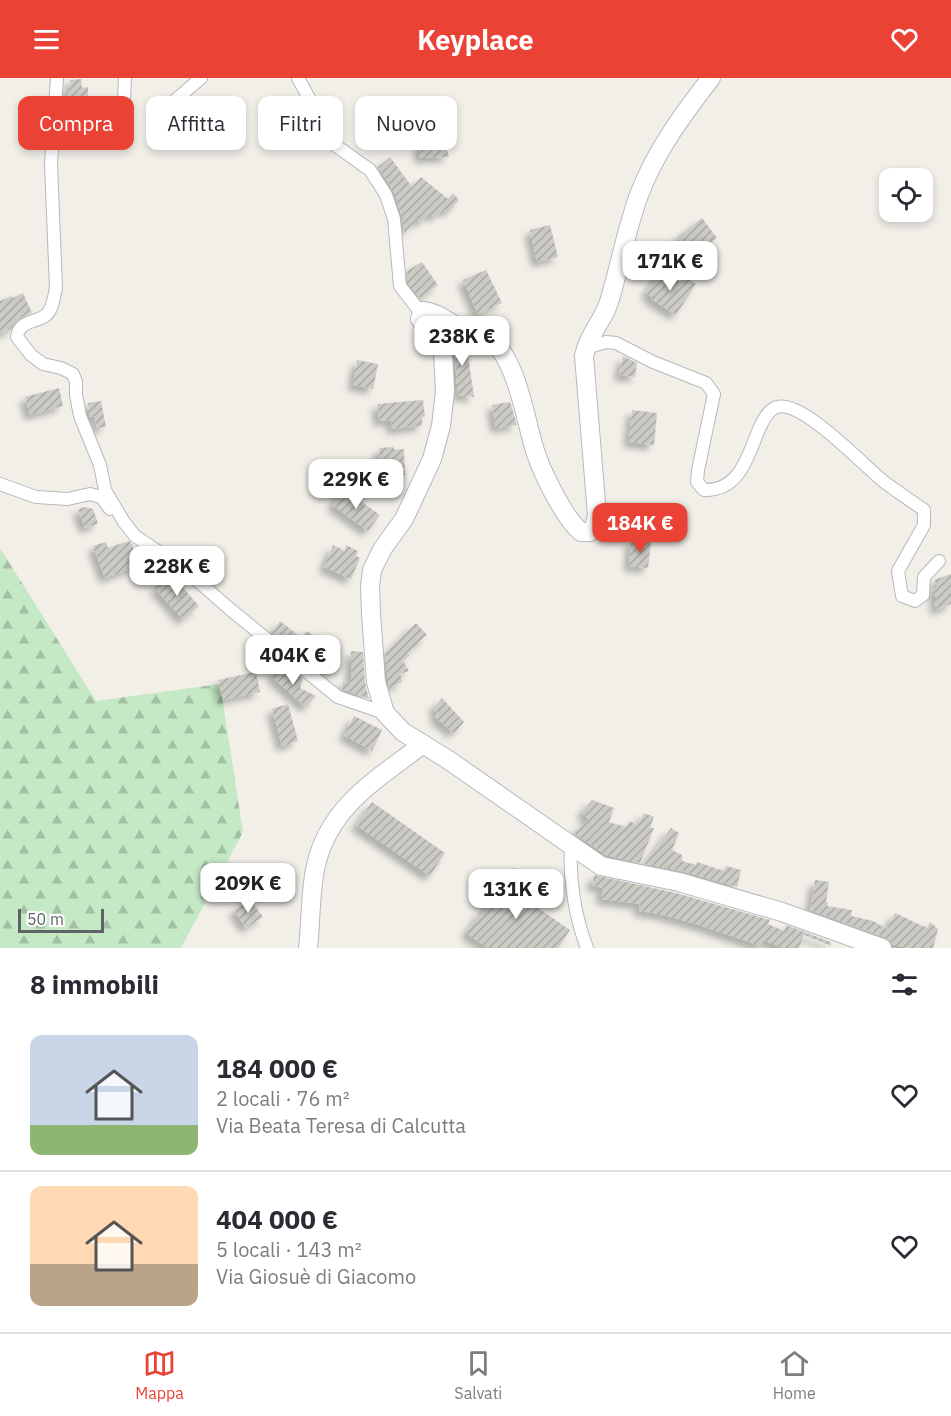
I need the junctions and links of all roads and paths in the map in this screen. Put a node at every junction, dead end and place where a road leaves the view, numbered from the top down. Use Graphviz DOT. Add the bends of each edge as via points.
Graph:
graph roads {
  1 [pos="57,78"];
  2 [pos="125,78"];
  3 [pos="201,78"];
  4 [pos="298,78"];
  5 [pos="711,78"];
  6 [pos="124,96"];
  7 [pos="181,96"];
  8 [pos="421,312"];
  9 [pos="586,348"];
  10 [pos="0,484"];
  11 [pos="124,522"];
  12 [pos="939,561"];
  13 [pos="385,713"];
  14 [pos="423,744"];
  15 [pos="571,846"];
  16 [pos="308,948"];
  17 [pos="587,948"];
  18 [pos="882,948"];
  1 -- 11 [label="street" via="51,164 56,288 46,315 23,325 17,337 43,364 73,374 78,408 100,465 105,490"];
  2 -- 6 [label="street"];
  3 -- 7 [label="street"];
  4 -- 8 [label="street" via="335,145 370,170 386,195 394,219 400,286"];
  5 -- 9 [label="street" via="654,161 628,226 608,304"];
  8 -- 9 [label="street" via="434,313 497,346 515,378 542,468 571,522 586,533 594,528 597,515"];
  8 -- 13 [label="street" via="420,319 443,352 445,391 432,459 404,519 372,570 376,682"];
  9 -- 12 [label="street" via="616,343 700,380 711,389 714,394 697,482 704,490 723,487 742,472 765,416 780,405 801,412 924,510 924,525 898,571 902,596 915,602 923,595 924,577"];
  10 -- 11 [label="street" via="36,497 100,497"];
  11 -- 13 [label="street" via="135,536 183,568 338,697"];
  13 -- 14 [label="street" via="403,732"];
  14 -- 15 [label="street"];
  14 -- 16 [label="street" via="360,792 333,822 316,865"];
  15 -- 17 [label="street" via="577,909"];
  15 -- 18 [label="street" via="601,866 679,882 782,912"];
}
